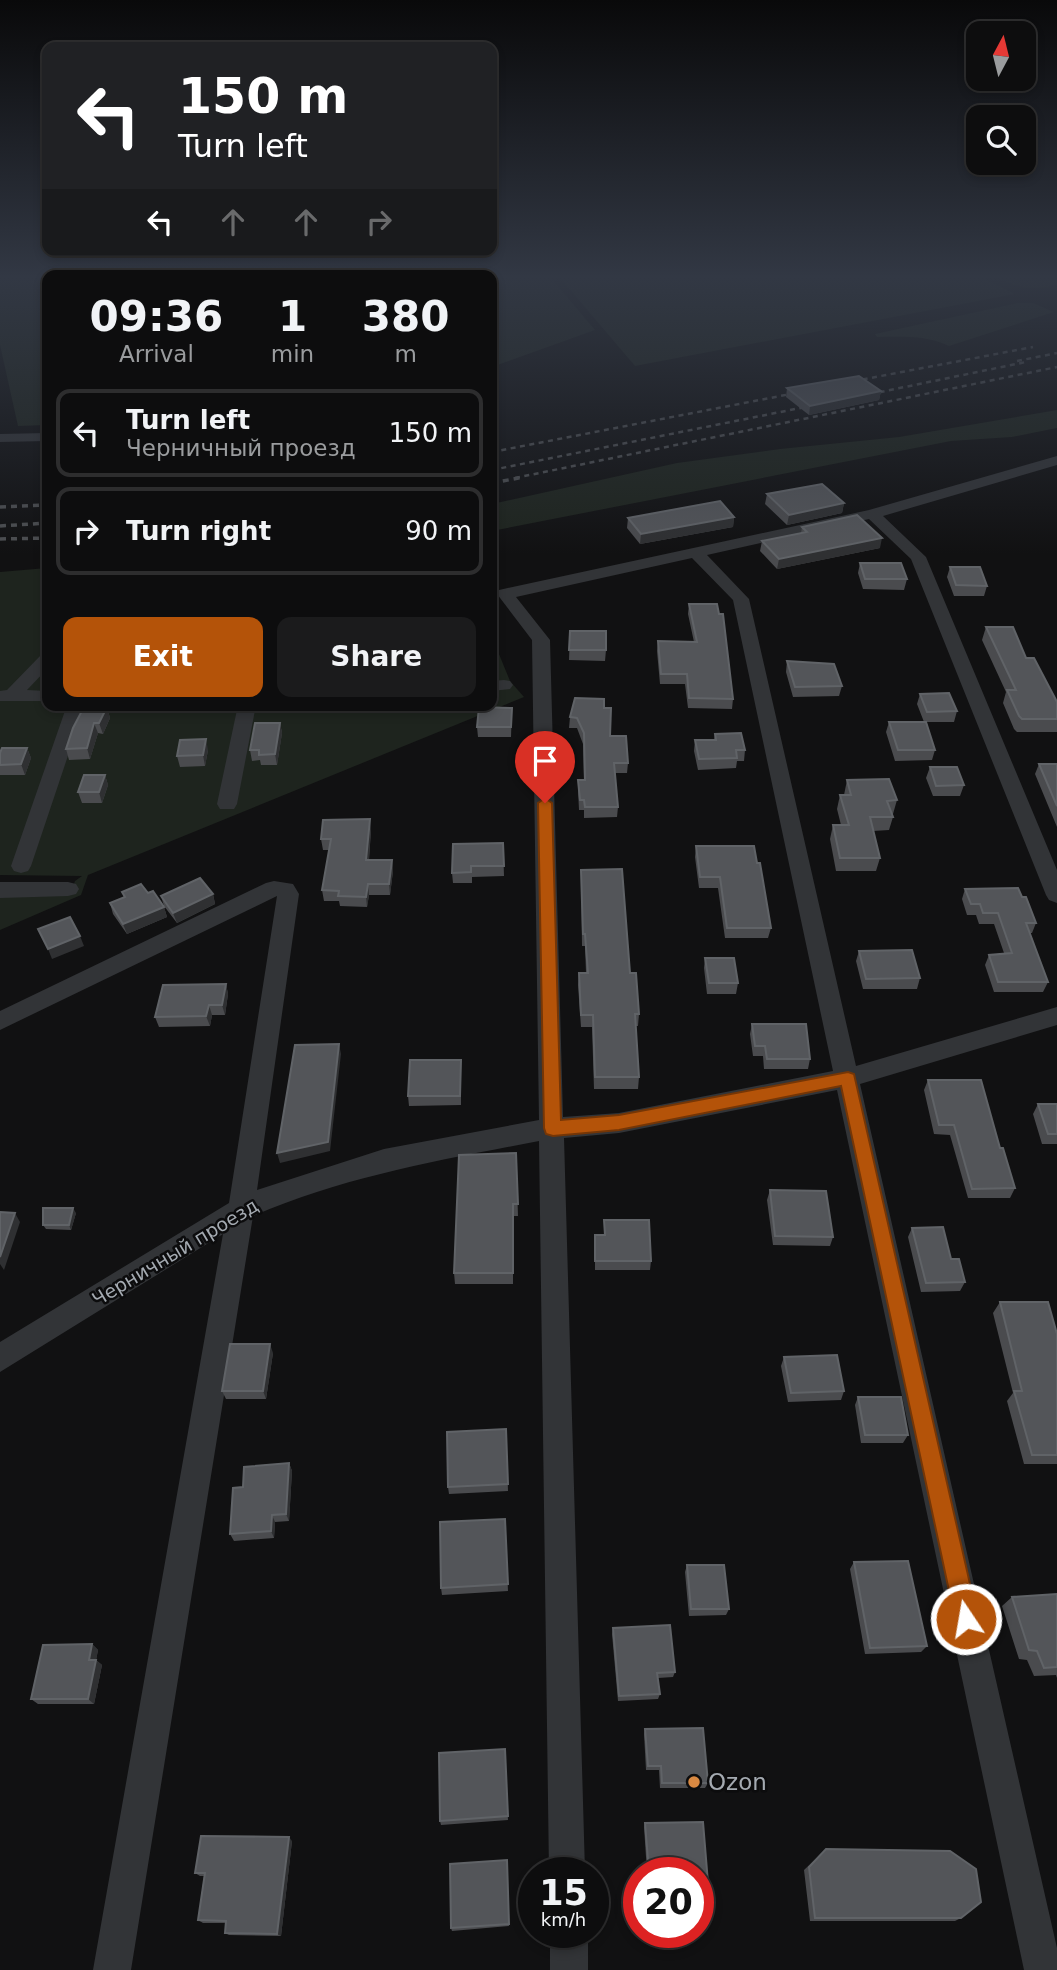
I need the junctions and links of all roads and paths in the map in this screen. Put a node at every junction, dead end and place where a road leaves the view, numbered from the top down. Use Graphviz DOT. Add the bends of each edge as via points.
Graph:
graph roads {
  1 [pos="42,435"];
  2 [pos="0,438"];
  3 [pos="1057,460"];
  4 [pos="872,514"];
  5 [pos="694,551"];
  6 [pos="42,664"];
  7 [pos="6,696"];
  8 [pos="42,696"];
  9 [pos="74,711"];
  10 [pos="246,711"];
  11 [pos="227,804"];
  12 [pos="21,866"];
  13 [pos="68,889"];
  14 [pos="0,890"];
  15 [pos="1057,895"];
  16 [pos="1057,1016"];
  17 [pos="0,1021"];
  18 [pos="848,1078"];
  19 [pos="553,1128"];
  20 [pos="241,1209"];
  21 [pos="0,1358"];
  22 [pos="568,1857"];
  23 [pos="569,1948"];
  24 [pos="112,1970"];
  25 [pos="569,1970"];
  26 [pos="1043,1970"];
  1 -- 2 [label="street"];
  3 -- 4 [label="street"];
  4 -- 5 [label="street"];
  4 -- 15 [label="street" via="918,557"];
  5 -- 18 [label="street" via="741,598"];
  5 -- 19 [label="street" via="505,594 541,640"];
  6 -- 7 [label="street"];
  7 -- 8 [label="street"];
  9 -- 12 [label="street"];
  10 -- 11 [label="street"];
  13 -- 14 [label="street"];
  16 -- 18 [label="street, Черничный проезд"];
  17 -- 20 [label="street" via="274,888 285,888 288,894"];
  18 -- 19 [label="street, Черничный проезд" via="619,1123"];
  18 -- 26 [label="street"];
  19 -- 20 [label="street, Черничный проезд" via="384,1160"];
  19 -- 22 [label="street"];
  20 -- 21 [label="street, Черничный проезд"];
  20 -- 24 [label="street"];
  23 -- 25 [label="street"];
}
